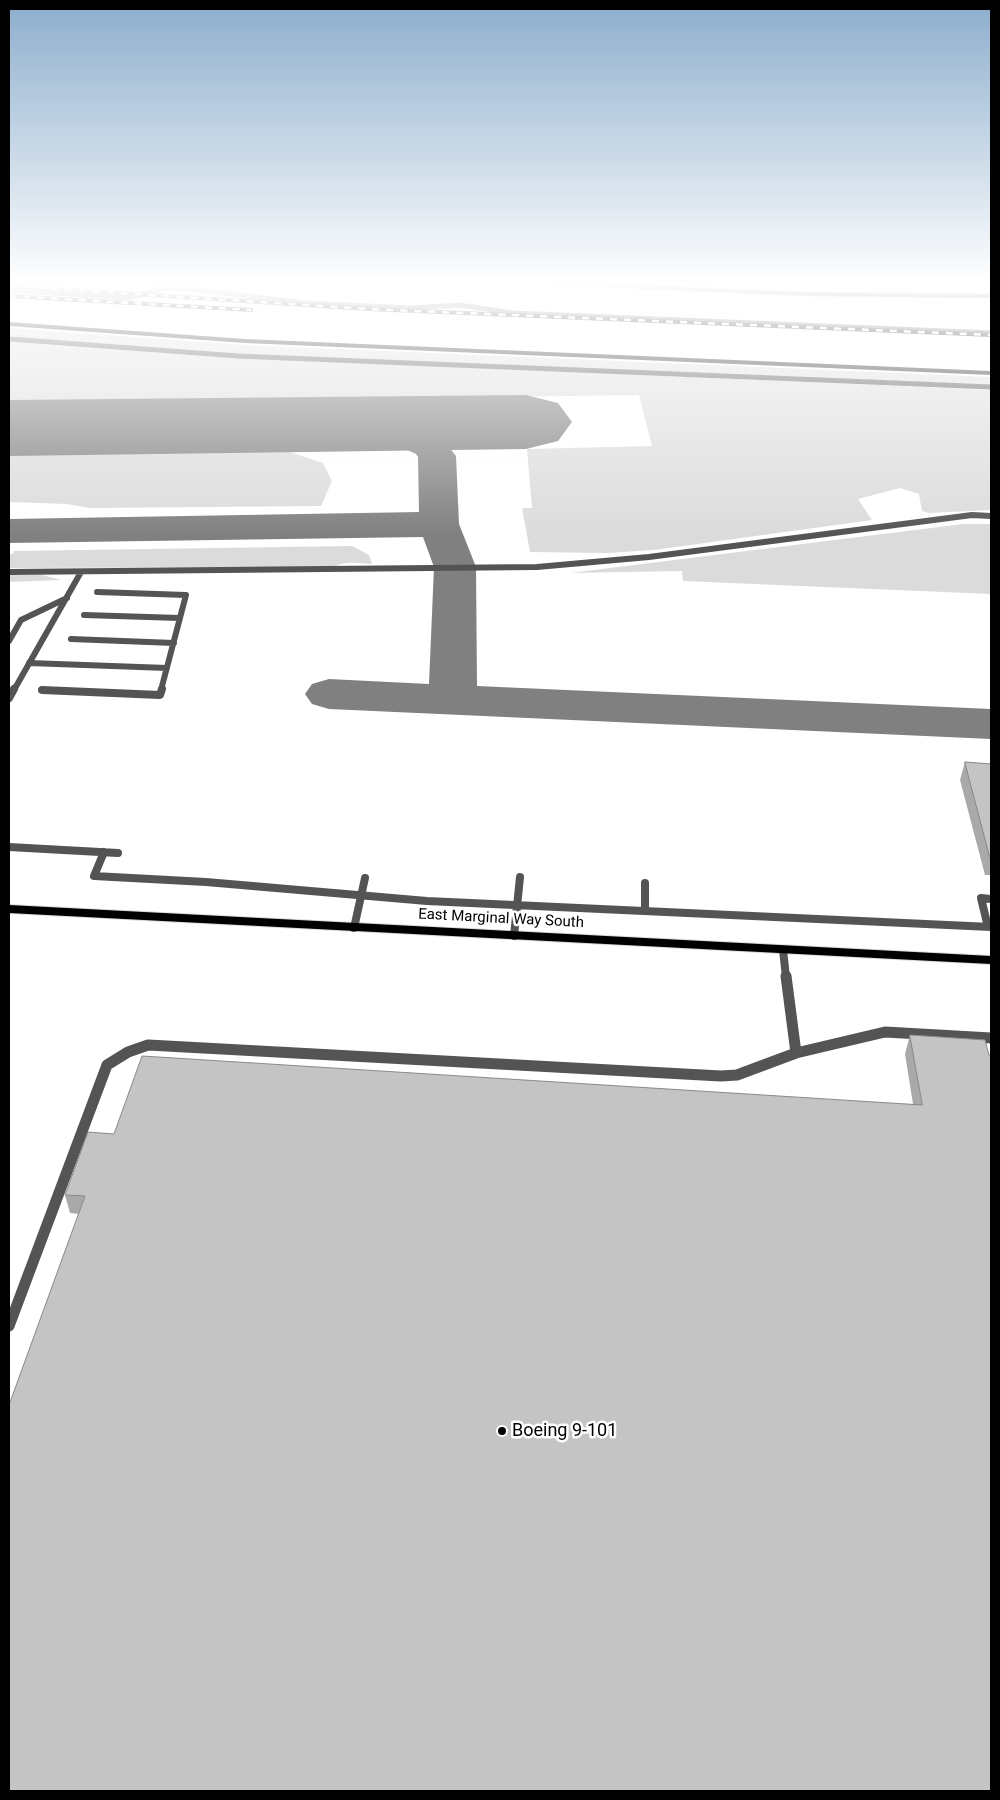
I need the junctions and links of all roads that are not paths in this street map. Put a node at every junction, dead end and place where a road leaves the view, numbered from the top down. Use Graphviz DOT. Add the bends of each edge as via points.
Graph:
graph roads {
  1 [pos="505,367"];
  2 [pos="849,367"];
  3 [pos="968,367"];
  4 [pos="991,368"];
  5 [pos="991,373"];
  6 [pos="991,387"];
  7 [pos="991,516"];
  8 [pos="9,572"];
  9 [pos="81,572"];
  10 [pos="97,592"];
  11 [pos="67,598"];
  12 [pos="84,615"];
  13 [pos="180,618"];
  14 [pos="71,639"];
  15 [pos="9,640"];
  16 [pos="174,643"];
  17 [pos="29,663"];
  18 [pos="167,668"];
  19 [pos="42,690"];
  20 [pos="9,698"];
  21 [pos="9,847"];
  22 [pos="104,852"];
  23 [pos="118,852"];
  24 [pos="520,877"];
  25 [pos="365,878"];
  26 [pos="645,883"];
  27 [pos="361,895"];
  28 [pos="991,899"];
  29 [pos="518,905"];
  30 [pos="9,909"];
  31 [pos="645,911"];
  32 [pos="990,927"];
  33 [pos="354,928"];
  34 [pos="514,936"];
  35 [pos="783,950"];
  36 [pos="991,960"];
  37 [pos="991,1038"];
  38 [pos="796,1053"];
  39 [pos="9,1326"];
  1 -- 6 [label="lane"];
  2 -- 5 [label="main road"];
  3 -- 4 [label="main road"];
  7 -- 9 [label="lane" via="972,515 649,557 537,567"];
  8 -- 9 [label="lane"];
  9 -- 11 [label="lane"];
  10 -- 13 [label="lane" via="186,595"];
  11 -- 15 [label="lane" via="21,620"];
  11 -- 17 [label="lane"];
  12 -- 13 [label="lane"];
  13 -- 16 [label="lane"];
  14 -- 16 [label="lane"];
  16 -- 18 [label="lane"];
  17 -- 18 [label="lane"];
  17 -- 20 [label="lane"];
  18 -- 19 [label="lane" via="160,695"];
  21 -- 22 [label="lane"];
  22 -- 23 [label="lane"];
  22 -- 27 [label="lane" via="94,876"];
  24 -- 29 [label="lane"];
  25 -- 27 [label="lane"];
  26 -- 31 [label="lane"];
  27 -- 29 [label="lane"];
  27 -- 33 [label="lane"];
  28 -- 32 [label="lane" via="981,898"];
  29 -- 31 [label="lane"];
  29 -- 34 [label="lane"];
  30 -- 33 [label="main road, East Marginal Way South"];
  31 -- 32 [label="lane"];
  33 -- 34 [label="main road, East Marginal Way South"];
  34 -- 35 [label="main road, East Marginal Way South"];
  35 -- 36 [label="main road, East Marginal Way South"];
  35 -- 38 [label="lane"];
  37 -- 38 [label="lane" via="886,1032"];
  38 -- 39 [label="lane" via="737,1075 721,1076 148,1045 128,1052 108,1065"];
}
